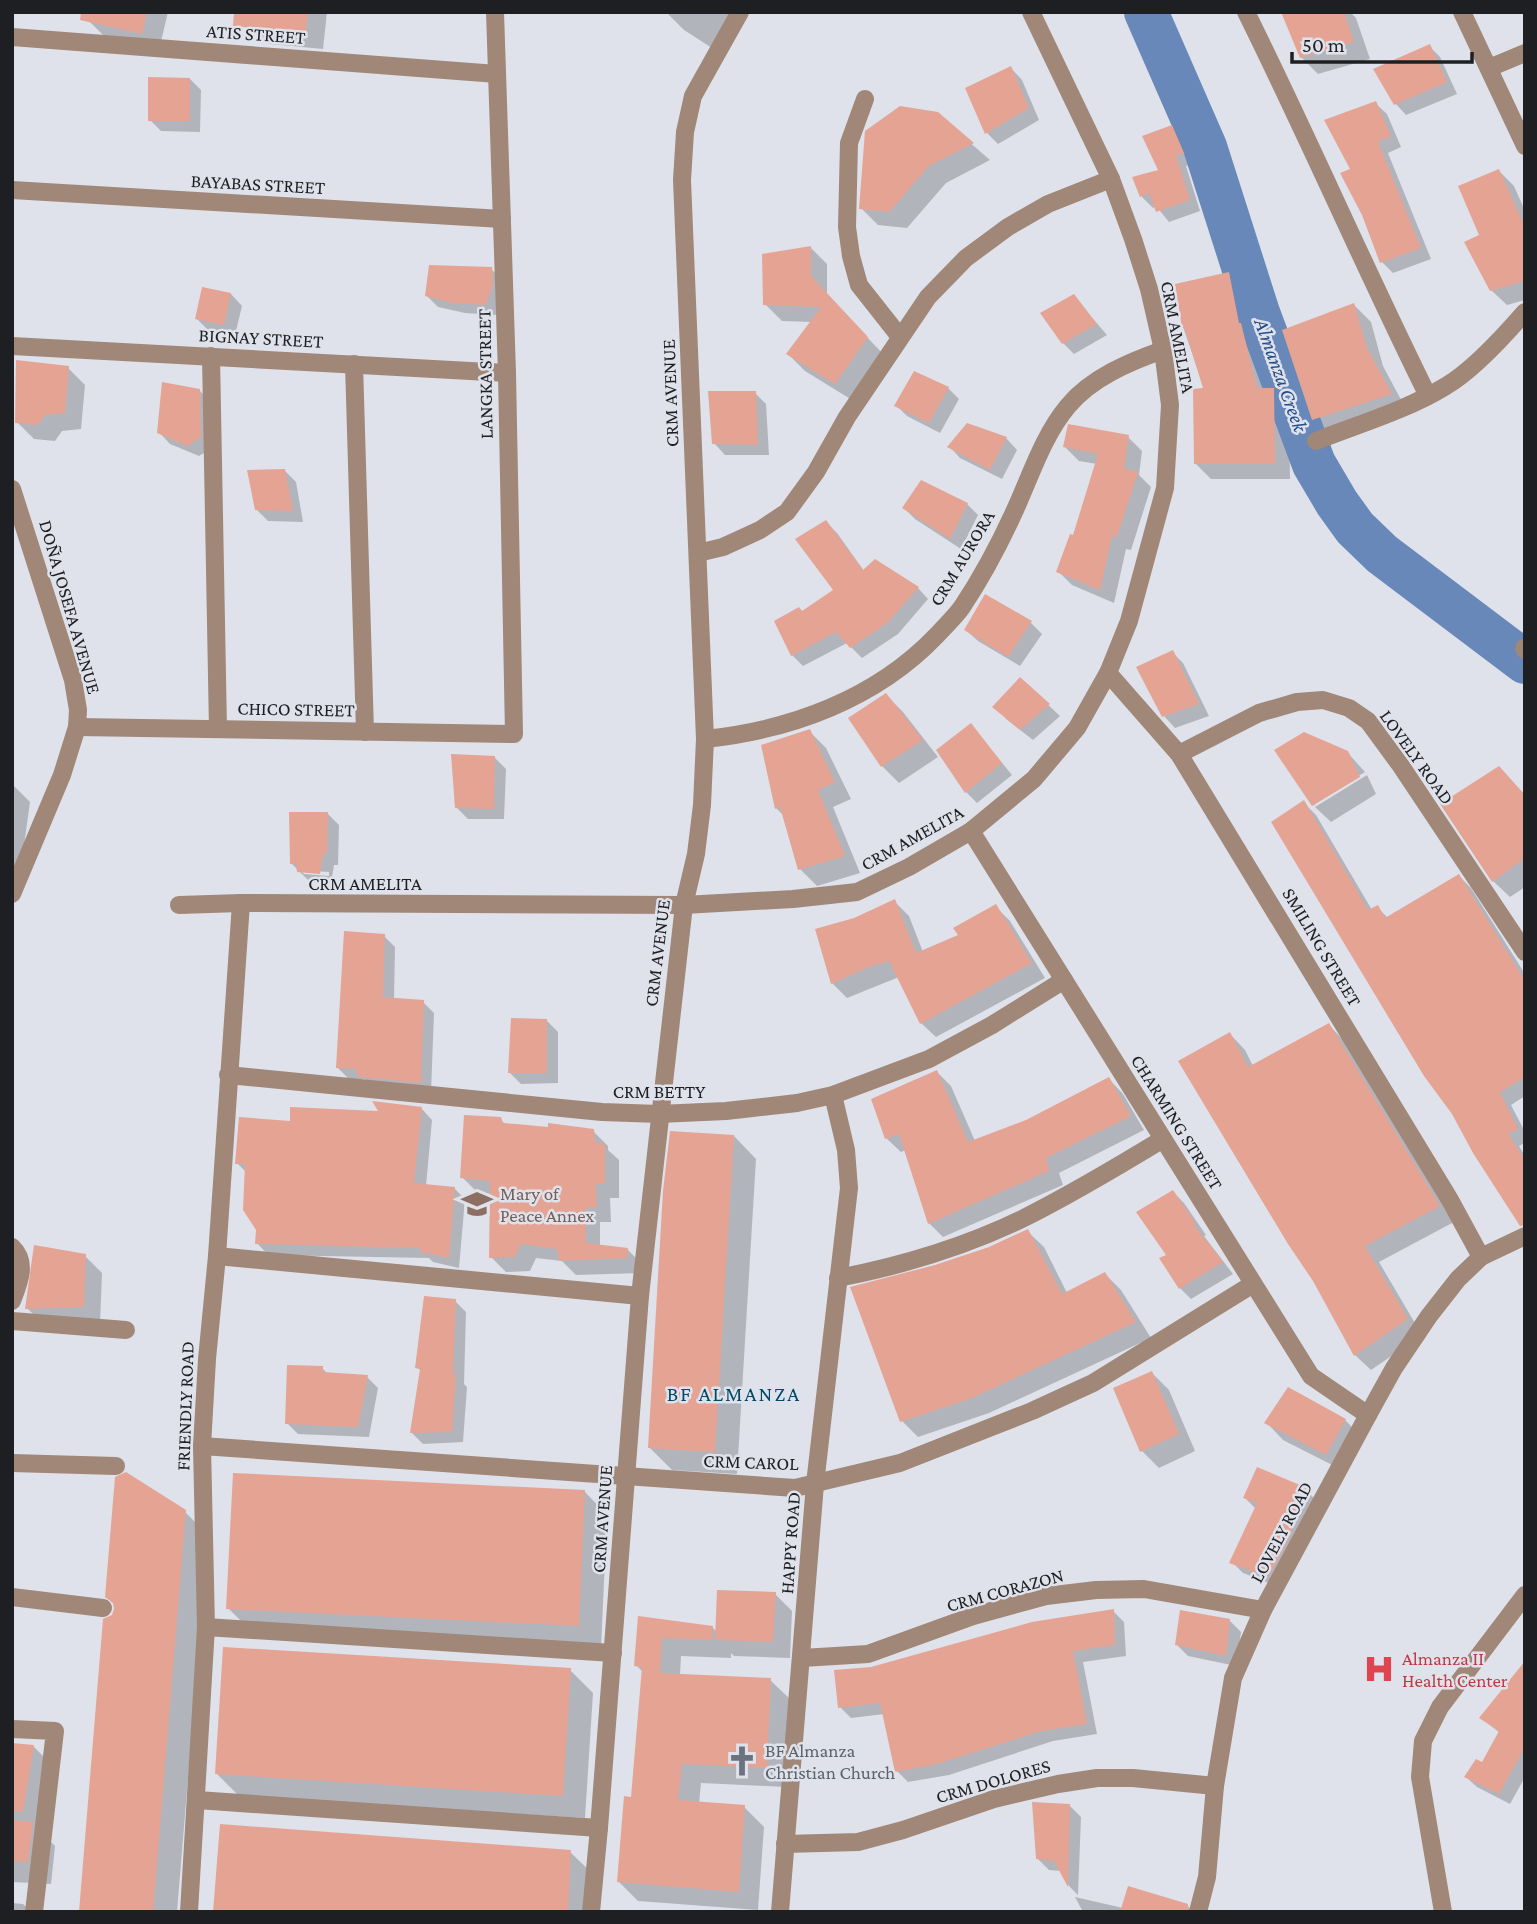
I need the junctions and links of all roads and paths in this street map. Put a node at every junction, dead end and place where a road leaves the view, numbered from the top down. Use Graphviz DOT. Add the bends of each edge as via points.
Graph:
graph roads {
  1 [pos="495,12"];
  2 [pos="740,12"];
  3 [pos="1031,12"];
  4 [pos="1246,12"];
  5 [pos="1462,12"];
  6 [pos="12,37"];
  7 [pos="1525,53"];
  8 [pos="1489,68"];
  9 [pos="497,74"];
  10 [pos="865,99"];
  11 [pos="1525,146"];
  12 [pos="1111,179"];
  13 [pos="12,190"];
  14 [pos="502,219"];
  15 [pos="1525,312"];
  16 [pos="900,337"];
  17 [pos="12,346"];
  18 [pos="1163,350"];
  19 [pos="211,356"];
  20 [pos="354,364"];
  21 [pos="507,373"];
  22 [pos="1428,397"];
  23 [pos="1316,441"];
  24 [pos="12,489"];
  25 [pos="698,553"];
  26 [pos="1108,673"];
  27 [pos="77,727"];
  28 [pos="218,729"];
  29 [pos="365,732"];
  30 [pos="514,734"];
  31 [pos="705,739"];
  32 [pos="1179,754"];
  33 [pos="971,831"];
  34 [pos="12,894"];
  35 [pos="241,903"];
  36 [pos="179,905"];
  37 [pos="684,905"];
  38 [pos="1525,953"];
  39 [pos="1064,980"];
  40 [pos="228,1075"];
  41 [pos="833,1095"];
  42 [pos="659,1114"];
  43 [pos="1163,1139"];
  44 [pos="1525,1236"];
  45 [pos="12,1247"];
  46 [pos="217,1256"];
  47 [pos="1481,1257"];
  48 [pos="838,1278"];
  49 [pos="1253,1284"];
  50 [pos="640,1296"];
  51 [pos="12,1301"];
  52 [pos="12,1321"];
  53 [pos="126,1330"];
  54 [pos="1368,1415"];
  55 [pos="202,1446"];
  56 [pos="12,1463"];
  57 [pos="116,1466"];
  58 [pos="627,1476"];
  59 [pos="815,1484"];
  60 [pos="1525,1595"];
  61 [pos="12,1597"];
  62 [pos="103,1608"];
  63 [pos="1263,1610"];
  64 [pos="205,1627"];
  65 [pos="613,1653"];
  66 [pos="802,1658"];
  67 [pos="12,1729"];
  68 [pos="1215,1786"];
  69 [pos="197,1800"];
  70 [pos="599,1828"];
  71 [pos="785,1844"];
  72 [pos="34,1912"];
  73 [pos="189,1912"];
  74 [pos="591,1912"];
  75 [pos="780,1912"];
  76 [pos="1198,1912"];
  77 [pos="1443,1912"];
  1 -- 9 [label="street, LANGKA STREET"];
  2 -- 25 [label="street, CRM AVENUE" via="693,96 685,132 682,180"];
  3 -- 12 [label="street, CRM AMELITA"];
  4 -- 22 [label="street"];
  5 -- 8 [label="street"];
  6 -- 9 [label="street, ATIS STREET"];
  7 -- 8 [label="street"];
  8 -- 11 [label="street"];
  9 -- 14 [label="street, LANGKA STREET"];
  10 -- 16 [label="street" via="849,144 851,256 859,285"];
  12 -- 16 [label="street" via="1048,204 976,250 928,297"];
  12 -- 18 [label="street, CRM AMELITA" via="1149,289"];
  13 -- 14 [label="street, BAYABAS STREET"];
  14 -- 21 [label="street, LANGKA STREET"];
  15 -- 22 [label="street" via="1449,385"];
  16 -- 25 [label="street" via="787,512 748,536"];
  17 -- 19 [label="street, BIGNAY STREET"];
  18 -- 26 [label="street, CRM AMELITA" via="1170,405 1165,488 1129,621"];
  18 -- 31 [label="street, CRM AURORA" via="1132,361 1068,405 977,582 960,610 923,649 890,676 799,721"];
  19 -- 20 [label="street, BIGNAY STREET"];
  19 -- 28 [label="street"];
  20 -- 21 [label="street, BIGNAY STREET"];
  20 -- 29 [label="street"];
  21 -- 30 [label="street, LANGKA STREET"];
  22 -- 23 [label="street"];
  24 -- 27 [label="street, DOÑA JOSEFA AVENUE" via="73,680"];
  25 -- 31 [label="street, CRM AVENUE"];
  26 -- 32 [label="street, SMILING STREET"];
  26 -- 33 [label="street, CRM AMELITA" via="1077,728 1034,779"];
  27 -- 28 [label="street, CHICO STREET"];
  27 -- 34 [label="street, DOÑA JOSEFA AVENUE"];
  28 -- 29 [label="street, CHICO STREET"];
  29 -- 30 [label="street, CHICO STREET"];
  31 -- 37 [label="street, CRM AVENUE" via="696,854"];
  32 -- 38 [label="street, LOVELY ROAD" via="1259,713 1297,702 1323,700 1349,708 1368,721 1401,766"];
  32 -- 47 [label="street, SMILING STREET"];
  33 -- 37 [label="street, CRM AMELITA" via="857,892"];
  33 -- 39 [label="street, CHARMING STREET"];
  35 -- 36 [label="street, CRM AMELITA"];
  35 -- 37 [label="street, CRM AMELITA"];
  35 -- 40 [label="street, FRIENDLY ROAD"];
  37 -- 42 [label="street, CRM AVENUE"];
  39 -- 41 [label="street, CRM BETTY" via="929,1059"];
  39 -- 43 [label="street, CHARMING STREET"];
  40 -- 42 [label="street, CRM BETTY"];
  40 -- 46 [label="street, FRIENDLY ROAD"];
  41 -- 42 [label="street, CRM BETTY" via="726,1111"];
  41 -- 48 [label="street, HAPPY ROAD" via="849,1188"];
  42 -- 50 [label="street, CRM AVENUE"];
  43 -- 48 [label="street" via="1020,1220 887,1268"];
  43 -- 49 [label="street, CHARMING STREET"];
  44 -- 47 [label="street, LOVELY ROAD"];
  45 -- 51 [label="street" via="22,1267"];
  46 -- 50 [label="street"];
  46 -- 55 [label="street, FRIENDLY ROAD"];
  47 -- 54 [label="street, LOVELY ROAD" via="1429,1316"];
  48 -- 59 [label="street, HAPPY ROAD"];
  49 -- 54 [label="street, CHARMING STREET" via="1311,1376"];
  49 -- 59 [label="street, CRM CAROL" via="1093,1383 1032,1411 900,1463"];
  50 -- 58 [label="street, CRM AVENUE"];
  52 -- 53 [label="street"];
  54 -- 63 [label="street, LOVELY ROAD"];
  55 -- 58 [label="street, CRM CAROL"];
  55 -- 64 [label="street, FRIENDLY ROAD"];
  56 -- 57 [label="street"];
  58 -- 59 [label="street, CRM CAROL" via="795,1488"];
  58 -- 65 [label="street, CRM AVENUE"];
  59 -- 66 [label="street, HAPPY ROAD"];
  60 -- 77 [label="street" via="1440,1706 1423,1741 1420,1777"];
  61 -- 62 [label="street"];
  63 -- 66 [label="street, CRM CORAZON" via="1144,1589 1096,1590 973,1616 867,1654"];
  63 -- 68 [label="street, LOVELY ROAD" via="1233,1678"];
  64 -- 65 [label="street"];
  64 -- 69 [label="street, FRIENDLY ROAD"];
  65 -- 70 [label="street, CRM AVENUE"];
  66 -- 71 [label="street, HAPPY ROAD"];
  67 -- 72 [label="street" via="55,1731"];
  68 -- 71 [label="street, CRM DOLORES" via="1097,1778 994,1799 858,1842"];
  68 -- 76 [label="street, LOVELY ROAD" via="1207,1877"];
  69 -- 70 [label="street"];
  69 -- 73 [label="street, FRIENDLY ROAD"];
  70 -- 74 [label="street, CRM AVENUE"];
  71 -- 75 [label="street, HAPPY ROAD"];
}
